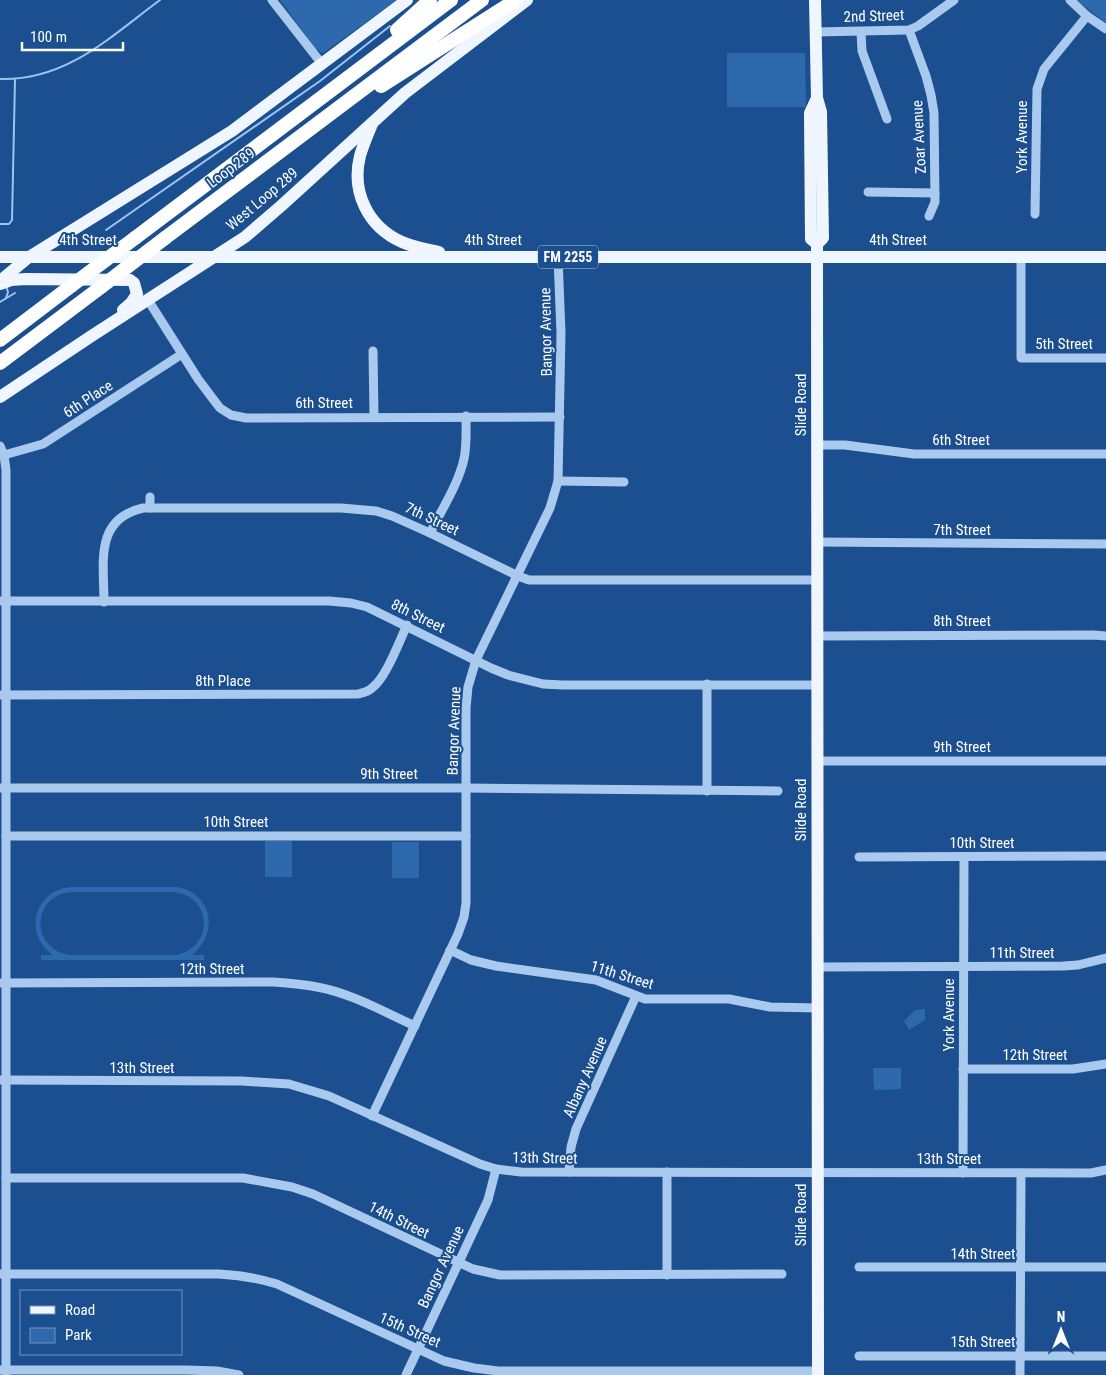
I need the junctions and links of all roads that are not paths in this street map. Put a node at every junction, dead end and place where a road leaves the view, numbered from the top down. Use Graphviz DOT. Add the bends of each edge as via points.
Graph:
graph roads {
  1 [pos="272,0"];
  2 [pos="407,0"];
  3 [pos="430,0"];
  4 [pos="451,0"];
  5 [pos="482,0"];
  6 [pos="516,0"];
  7 [pos="527,0"];
  8 [pos="815,0"];
  9 [pos="954,0"];
  10 [pos="1070,0"];
  11 [pos="1087,16"];
  12 [pos="1106,29"];
  13 [pos="909,30"];
  14 [pos="816,32"];
  15 [pos="861,32"];
  16 [pos="322,64"];
  17 [pos="318,99"];
  18 [pos="887,119"];
  19 [pos="374,120"];
  20 [pos="312,128"];
  21 [pos="868,192"];
  22 [pos="935,193"];
  23 [pos="1036,214"];
  24 [pos="928,216"];
  25 [pos="817,251"];
  26 [pos="0,257"];
  27 [pos="29,257"];
  28 [pos="214,257"];
  29 [pos="461,257"];
  30 [pos="558,257"];
  31 [pos="1020,257"];
  32 [pos="1106,257"];
  33 [pos="0,282"];
  34 [pos="148,300"];
  35 [pos="93,335"];
  36 [pos="0,340"];
  37 [pos="373,351"];
  38 [pos="182,354"];
  39 [pos="1106,358"];
  40 [pos="0,363"];
  41 [pos="0,397"];
  42 [pos="374,416"];
  43 [pos="466,416"];
  44 [pos="560,417"];
  45 [pos="817,445"];
  46 [pos="0,446"];
  47 [pos="1106,454"];
  48 [pos="4,455"];
  49 [pos="558,481"];
  50 [pos="624,482"];
  51 [pos="150,497"];
  52 [pos="150,508"];
  53 [pos="430,533"];
  54 [pos="817,542"];
  55 [pos="1106,544"];
  56 [pos="518,576"];
  57 [pos="817,580"];
  58 [pos="3,602"];
  59 [pos="104,602"];
  60 [pos="407,625"];
  61 [pos="817,636"];
  62 [pos="1106,636"];
  63 [pos="476,660"];
  64 [pos="707,684"];
  65 [pos="817,685"];
  66 [pos="3,694"];
  67 [pos="817,761"];
  68 [pos="1106,761"];
  69 [pos="3,788"];
  70 [pos="466,788"];
  71 [pos="707,790"];
  72 [pos="778,791"];
  73 [pos="6,836"];
  74 [pos="466,836"];
  75 [pos="1106,856"];
  76 [pos="859,857"];
  77 [pos="964,857"];
  78 [pos="3,880"];
  79 [pos="450,950"];
  80 [pos="1106,958"];
  81 [pos="818,967"];
  82 [pos="963,967"];
  83 [pos="3,983"];
  84 [pos="636,996"];
  85 [pos="818,1008"];
  86 [pos="415,1026"];
  87 [pos="1106,1064"];
  88 [pos="963,1069"];
  89 [pos="3,1080"];
  90 [pos="372,1116"];
  91 [pos="496,1169"];
  92 [pos="1106,1170"];
  93 [pos="569,1172"];
  94 [pos="667,1172"];
  95 [pos="818,1173"];
  96 [pos="963,1173"];
  97 [pos="1021,1173"];
  98 [pos="6,1178"];
  99 [pos="458,1262"];
  100 [pos="1020,1267"];
  101 [pos="1106,1267"];
  102 [pos="859,1268"];
  103 [pos="3,1274"];
  104 [pos="667,1274"];
  105 [pos="782,1274"];
  106 [pos="418,1349"];
  107 [pos="859,1356"];
  108 [pos="1020,1356"];
  109 [pos="1106,1356"];
  110 [pos="4,1372"];
  111 [pos="665,1372"];
  112 [pos="818,1373"];
  113 [pos="239,1375"];
  114 [pos="406,1375"];
  115 [pos="1020,1375"];
  1 -- 16 [label="street"];
  2 -- 16 [label="main road"];
  3 -- 17 [label="highway"];
  4 -- 17 [label="highway, Loop 289"];
  5 -- 20 [label="highway, Loop 289"];
  6 -- 20 [label="highway"];
  7 -- 19 [label="main road, West Loop 289" via="423,78"];
  8 -- 14 [label="main road, Slide Road"];
  9 -- 13 [label="street, 2nd Street"];
  10 -- 11 [label="street"];
  11 -- 12 [label="street"];
  11 -- 23 [label="street, York Avenue" via="1044,70 1037,89"];
  13 -- 15 [label="street, 2nd Street"];
  13 -- 22 [label="street, Zoar Avenue" via="934,113"];
  14 -- 15 [label="street, 2nd Street"];
  14 -- 25 [label="main road, Slide Road" via="816,98 821,112 823,214 822,238"];
  15 -- 18 [label="street" via="862,51"];
  16 -- 27 [label="main road" via="232,131"];
  17 -- 36 [label="highway, Loop 289, bridge"];
  19 -- 28 [label="main road, West Loop 289" via="260,225"];
  19 -- 29 [label="main road" via="358,168 360,193 369,216 389,235 402,242"];
  20 -- 40 [label="highway, Loop 289, bridge"];
  21 -- 22 [label="street"];
  22 -- 24 [label="street, Zoar Avenue" via="935,202"];
  25 -- 30 [label="main road, 4th Street / FM 2255"];
  25 -- 31 [label="main road, 4th Street / FM 2255"];
  25 -- 45 [label="main road, Slide Road"];
  26 -- 27 [label="main road, 4th Street / FM 2255"];
  27 -- 28 [label="main road, 4th Street / FM 2255"];
  27 -- 33 [label="main road"];
  28 -- 29 [label="main road, 4th Street / FM 2255"];
  28 -- 34 [label="main road, West Loop 289"];
  29 -- 30 [label="main road, 4th Street / FM 2255"];
  30 -- 44 [label="street, Bangor Avenue"];
  31 -- 32 [label="main road, 4th Street / FM 2255"];
  31 -- 39 [label="street, 5th Street" via="1021,358"];
  33 -- 35 [label="main road" via="26,279 130,280 137,294 131,303"];
  34 -- 35 [label="main road, West Loop 289"];
  34 -- 38 [label="street, 6th Street"];
  35 -- 41 [label="main road, West Loop 289"];
  37 -- 42 [label="street"];
  38 -- 42 [label="street, 6th Street" via="220,408 231,414 246,418"];
  38 -- 48 [label="street, 6th Place" via="94,405 43,444"];
  42 -- 43 [label="street, 6th Street"];
  43 -- 44 [label="street, 6th Street"];
  43 -- 53 [label="street" via="466,444 461,467"];
  44 -- 49 [label="street, Bangor Avenue"];
  45 -- 47 [label="street, 6th Street" via="845,445 914,454"];
  45 -- 54 [label="main road, Slide Road"];
  46 -- 48 [label="street"];
  48 -- 58 [label="street"];
  49 -- 50 [label="street"];
  49 -- 56 [label="street, Bangor Avenue" via="550,508"];
  51 -- 52 [label="street"];
  52 -- 53 [label="street, 7th Street" via="361,509 392,516"];
  52 -- 59 [label="street, 7th Street" via="124,515 107,534 104,545"];
  53 -- 56 [label="street, 7th Street"];
  54 -- 55 [label="street, 7th Street"];
  54 -- 57 [label="main road, Slide Road"];
  56 -- 57 [label="street, 7th Street" via="529,580"];
  56 -- 63 [label="street, Bangor Avenue"];
  57 -- 61 [label="main road, Slide Road"];
  58 -- 59 [label="street, 8th Street"];
  58 -- 66 [label="street"];
  59 -- 60 [label="street, 8th Street" via="336,602 367,607"];
  60 -- 63 [label="street, 8th Street"];
  60 -- 66 [label="street, 8th Place" via="377,684 371,690 358,694"];
  61 -- 62 [label="street, 8th Street"];
  61 -- 65 [label="main road, Slide Road"];
  63 -- 64 [label="street, 8th Street" via="508,675 542,684"];
  63 -- 70 [label="street, Bangor Avenue" via="466,708"];
  64 -- 65 [label="street, 8th Street"];
  64 -- 71 [label="street"];
  65 -- 67 [label="main road, Slide Road"];
  66 -- 69 [label="street"];
  67 -- 68 [label="street, 9th Street"];
  67 -- 81 [label="main road, Slide Road"];
  69 -- 70 [label="street, 9th Street"];
  69 -- 73 [label="street"];
  70 -- 71 [label="street, 9th Street"];
  70 -- 74 [label="street, Bangor Avenue"];
  71 -- 72 [label="street, 9th Street"];
  73 -- 74 [label="street, 10th Street"];
  73 -- 78 [label="street"];
  74 -- 79 [label="street, Bangor Avenue" via="464,917"];
  75 -- 77 [label="street, 10th Street"];
  76 -- 77 [label="street, 10th Street"];
  77 -- 82 [label="street, York Avenue"];
  78 -- 83 [label="street"];
  79 -- 84 [label="street, 11th Street" via="471,960 496,966 596,980"];
  79 -- 86 [label="street, Bangor Avenue"];
  80 -- 82 [label="street, 11th Street" via="1078,965"];
  81 -- 82 [label="street, 11th Street"];
  81 -- 85 [label="main road, Slide Road"];
  82 -- 88 [label="street, York Avenue"];
  83 -- 86 [label="street, 12th Street" via="300,984 348,996"];
  83 -- 89 [label="street"];
  84 -- 85 [label="street, 11th Street" via="657,1000 729,999 770,1007"];
  84 -- 93 [label="street, Albany Avenue" via="576,1129"];
  85 -- 95 [label="main road, Slide Road"];
  86 -- 90 [label="street, Bangor Avenue"];
  87 -- 88 [label="street, 12th Street" via="1073,1069"];
  88 -- 96 [label="street, York Avenue"];
  89 -- 90 [label="street, 13th Street" via="274,1082 308,1088"];
  89 -- 98 [label="street"];
  90 -- 91 [label="street, 13th Street"];
  91 -- 93 [label="street, 13th Street"];
  91 -- 99 [label="street, Bangor Avenue" via="488,1200"];
  92 -- 97 [label="street, 13th Street"];
  93 -- 94 [label="street, 13th Street"];
  94 -- 95 [label="street, 13th Street"];
  94 -- 104 [label="street"];
  95 -- 96 [label="street, 13th Street"];
  95 -- 112 [label="main road, Slide Road"];
  96 -- 97 [label="street, 13th Street"];
  97 -- 100 [label="street"];
  98 -- 99 [label="street, 14th Street" via="243,1178 272,1182 313,1194"];
  98 -- 103 [label="street"];
  99 -- 104 [label="street, 14th Street" via="500,1275"];
  99 -- 106 [label="street, Bangor Avenue"];
  100 -- 101 [label="street, 14th Street"];
  100 -- 102 [label="street, 14th Street"];
  100 -- 108 [label="street"];
  103 -- 106 [label="street, 15th Street" via="219,1274 258,1278"];
  103 -- 110 [label="street"];
  104 -- 105 [label="street, 14th Street"];
  106 -- 111 [label="street, 15th Street" via="444,1361 498,1371"];
  106 -- 114 [label="street, Bangor Avenue"];
  107 -- 108 [label="street, 15th Street"];
  108 -- 109 [label="street, 15th Street"];
  108 -- 115 [label="street"];
  110 -- 113 [label="street" via="194,1370"];
  111 -- 112 [label="street, 15th Street"];
}
